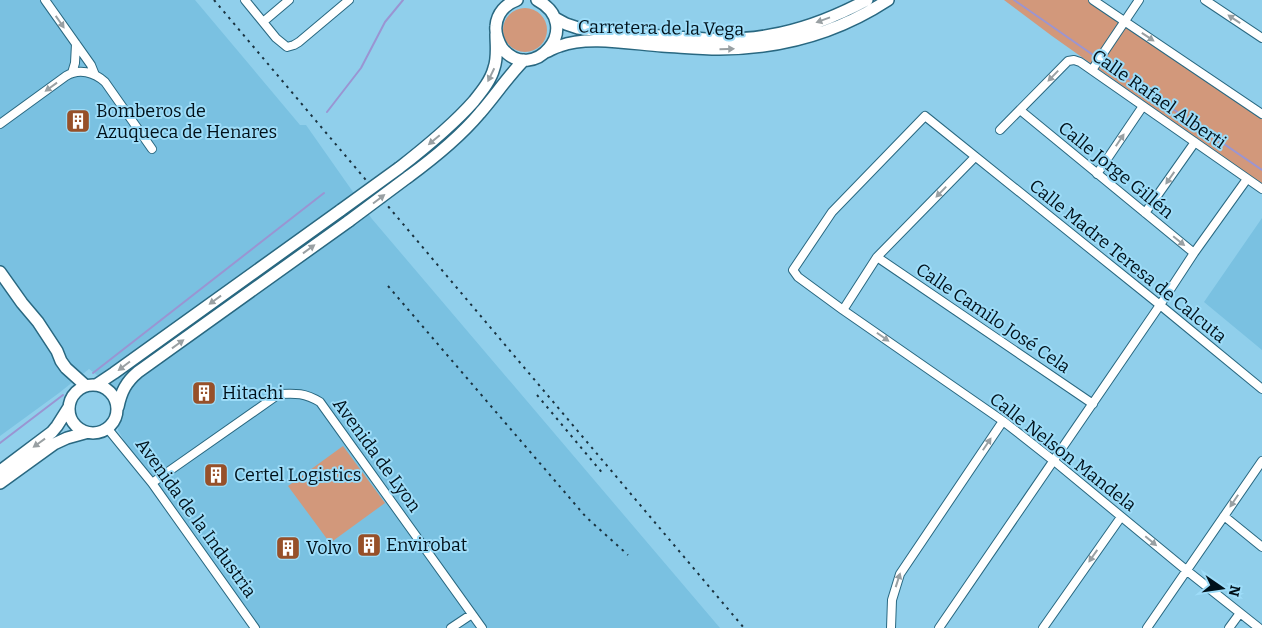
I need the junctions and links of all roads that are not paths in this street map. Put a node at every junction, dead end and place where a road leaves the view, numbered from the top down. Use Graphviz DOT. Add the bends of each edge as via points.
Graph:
graph roads {
  1 [pos="45,0"];
  2 [pos="245,0"];
  3 [pos="289,0"];
  4 [pos="349,0"];
  5 [pos="517,0"];
  6 [pos="537,0"];
  7 [pos="867,0"];
  8 [pos="888,0"];
  9 [pos="1093,0"];
  10 [pos="1139,0"];
  11 [pos="1205,0"];
  12 [pos="546,3"];
  13 [pos="555,18"];
  14 [pos="1125,21"];
  15 [pos="263,22"];
  16 [pos="496,34"];
  17 [pos="1262,38"];
  18 [pos="76,44"];
  19 [pos="546,52"];
  20 [pos="524,60"];
  21 [pos="1092,70"];
  22 [pos="72,72"];
  23 [pos="95,74"];
  24 [pos="1143,106"];
  25 [pos="1020,110"];
  26 [pos="1262,114"];
  27 [pos="0,124"];
  28 [pos="1000,130"];
  29 [pos="1195,142"];
  30 [pos="152,149"];
  31 [pos="975,157"];
  32 [pos="1097,174"];
  33 [pos="1247,179"];
  34 [pos="1262,189"];
  35 [pos="1145,213"];
  36 [pos="1194,253"];
  37 [pos="877,258"];
  38 [pos="0,272"];
  39 [pos="22,303"];
  40 [pos="1160,305"];
  41 [pos="843,310"];
  42 [pos="61,360"];
  43 [pos="91,385"];
  44 [pos="1262,389"];
  45 [pos="73,395"];
  46 [pos="1093,404"];
  47 [pos="118,406"];
  48 [pos="69,407"];
  49 [pos="1002,421"];
  50 [pos="108,429"];
  51 [pos="85,433"];
  52 [pos="1054,461"];
  53 [pos="1262,461"];
  54 [pos="0,472"];
  55 [pos="0,483"];
  56 [pos="152,483"];
  57 [pos="1224,516"];
  58 [pos="1121,517"];
  59 [pos="1262,547"];
  60 [pos="1186,570"];
  61 [pos="1240,613"];
  62 [pos="472,614"];
  63 [pos="255,628"];
  64 [pos="451,628"];
  65 [pos="482,628"];
  66 [pos="891,628"];
  67 [pos="939,628"];
  68 [pos="1043,628"];
  69 [pos="1147,628"];
  70 [pos="1229,628"];
  71 [pos="1258,628"];
  1 -- 18 [label="street, one-way"];
  2 -- 15 [label="street"];
  3 -- 15 [label="street"];
  4 -- 15 [label="street" via="299,42 287,47"];
  5 -- 16 [label="main road" via="504,8 499,16"];
  6 -- 12 [label="main road"];
  7 -- 13 [label="main road, Carretera de la Vega, one-way" via="823,21 772,35 733,39 697,39 578,28"];
  19 -- 8 [label="main road, Carretera de la Vega, one-way" via="566,44 584,42 716,49 772,46 834,29"];
  9 -- 14 [label="street"];
  10 -- 14 [label="street"];
  17 -- 11 [label="street, one-way"];
  12 -- 13 [label="main road"];
  13 -- 19 [label="main road" via="556,36"];
  14 -- 21 [label="street"];
  14 -- 26 [label="street, one-way"];
  16 -- 20 [label="main road" via="506,52"];
  16 -- 43 [label="main road, one-way, bridge" via="497,57 492,75 466,110 446,130 399,168 114,374"];
  18 -- 22 [label="street"];
  18 -- 23 [label="street"];
  19 -- 20 [label="main road, Carretera de la Vega"];
  47 -- 20 [label="main road, one-way, bridge" via="124,387 138,372 436,156 462,133"];
  21 -- 24 [label="street, Calle Rafael Alberti"];
  21 -- 25 [label="street, Calle Rafael Alberti, one-way" via="1080,62 1068,62"];
  22 -- 23 [label="street"];
  22 -- 27 [label="street, one-way"];
  23 -- 30 [label="street" via="105,82"];
  24 -- 29 [label="street, Calle Rafael Alberti"];
  32 -- 24 [label="street, one-way"];
  25 -- 28 [label="street, Calle Rafael Alberti"];
  25 -- 32 [label="street, Calle Jorge Gillén"];
  29 -- 33 [label="street, Calle Rafael Alberti"];
  29 -- 35 [label="street, one-way"];
  31 -- 37 [label="street, one-way"];
  31 -- 40 [label="street, Calle Madre Teresa de Calcuta"];
  31 -- 41 [label="street, Calle Madre Teresa de Calcuta" via="925,116 832,212 792,270"];
  32 -- 35 [label="street, Calle Jorge Gillén"];
  33 -- 34 [label="street, Calle Rafael Alberti"];
  33 -- 36 [label="street"];
  35 -- 36 [label="street, Calle Jorge Gillén, one-way"];
  36 -- 40 [label="street"];
  37 -- 41 [label="street"];
  37 -- 46 [label="street, Calle Camilo José Cela"];
  38 -- 39 [label="main road"];
  39 -- 42 [label="main road"];
  39 -- 42 [label="main road" via="35,332 49,351"];
  40 -- 44 [label="street, Calle Madre Teresa de Calcuta"];
  40 -- 46 [label="street"];
  41 -- 49 [label="street, Calle Nelson Mandela, one-way"];
  42 -- 43 [label="main road"];
  42 -- 45 [label="main road"];
  43 -- 45 [label="main road" via="80,388"];
  43 -- 47 [label="main road" via="104,387"];
  45 -- 48 [label="main road"];
  46 -- 52 [label="street"];
  47 -- 50 [label="main road" via="114,423"];
  48 -- 51 [label="main road" via="74,425"];
  48 -- 54 [label="main road, one-way" via="52,432"];
  49 -- 52 [label="street, Calle Nelson Mandela"];
  66 -- 49 [label="street, one-way" via="892,600 900,574"];
  50 -- 51 [label="main road" via="97,434"];
  50 -- 56 [label="street, Avenida de la Industria"];
  51 -- 55 [label="main road" via="54,444"];
  52 -- 58 [label="street, Calle Nelson Mandela"];
  52 -- 67 [label="street"];
  53 -- 57 [label="street, one-way"];
  56 -- 62 [label="street, Avenida de Lyon" via="279,394 310,396 320,402"];
  56 -- 63 [label="street, Avenida de la Industria"];
  57 -- 59 [label="street"];
  57 -- 60 [label="street"];
  58 -- 60 [label="street, Calle Nelson Mandela, one-way"];
  58 -- 68 [label="street, one-way"];
  60 -- 61 [label="street, Calle Nelson Mandela"];
  60 -- 69 [label="street"];
  61 -- 70 [label="street"];
  61 -- 71 [label="street, Calle Nelson Mandela"];
  62 -- 64 [label="street"];
  62 -- 65 [label="street, Avenida de Lyon"];
}
